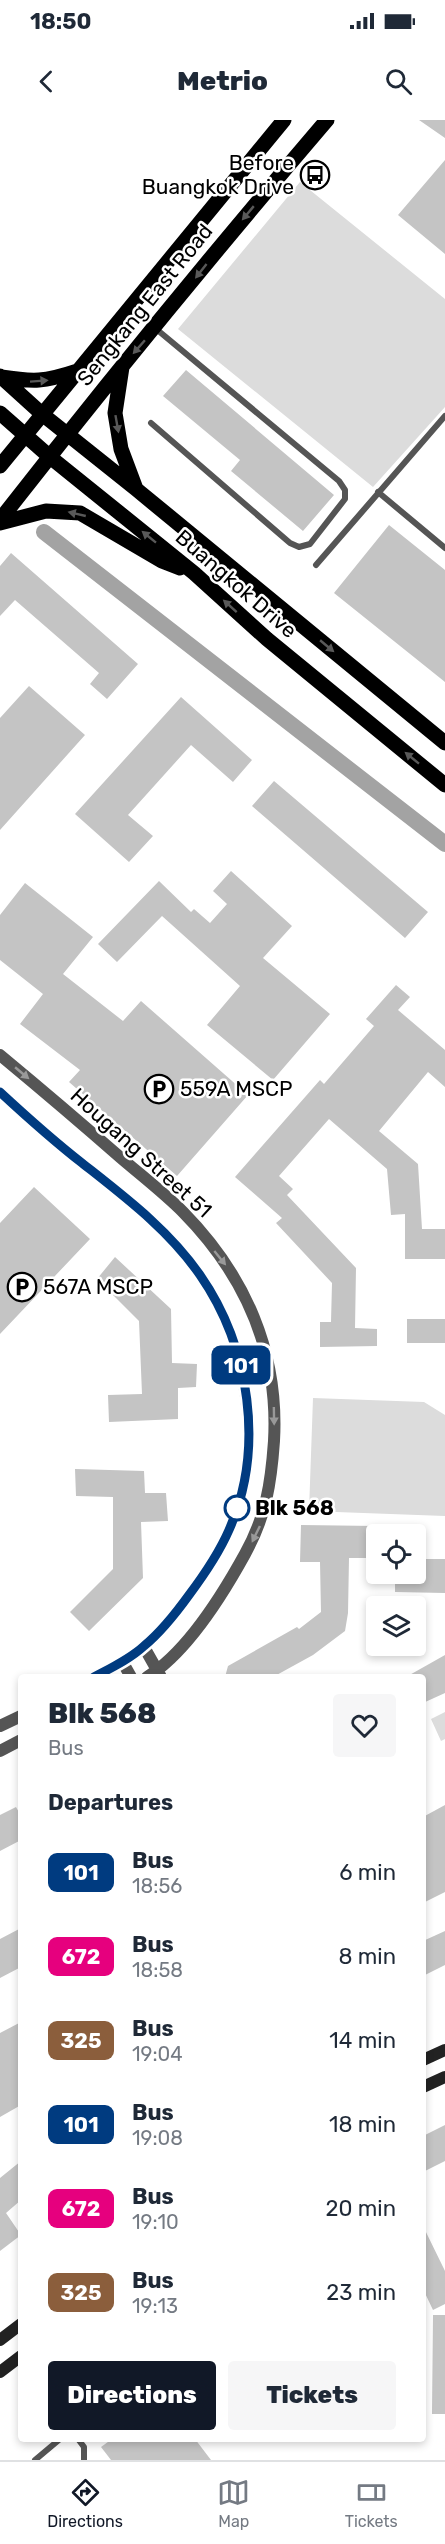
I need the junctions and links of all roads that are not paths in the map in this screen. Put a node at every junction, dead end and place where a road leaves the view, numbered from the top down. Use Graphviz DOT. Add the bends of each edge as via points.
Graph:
graph roads {
  1 [pos="284,120"];
  2 [pos="327,120"];
  3 [pos="155,328"];
  4 [pos="122,366"];
  5 [pos="77,371"];
  6 [pos="0,376"];
  7 [pos="0,413"];
  8 [pos="42,414"];
  9 [pos="445,416"];
  10 [pos="151,423"];
  11 [pos="67,434"];
  12 [pos="25,436"];
  13 [pos="50,457"];
  14 [pos="0,466"];
  15 [pos="136,489"];
  16 [pos="378,492"];
  17 [pos="0,522"];
  18 [pos="445,548"];
  19 [pos="316,565"];
  20 [pos="194,573"];
  21 [pos="445,743"];
  22 [pos="445,784"];
  23 [pos="0,1055"];
  24 [pos="0,1092"];
  25 [pos="144,1647"];
  26 [pos="122,1661"];
  27 [pos="99,1674"];
  28 [pos="129,1674"];
  29 [pos="155,1674"];
  30 [pos="156,1674"];
  31 [pos="18,1717"];
  32 [pos="0,1726"];
  33 [pos="18,1742"];
  34 [pos="0,1751"];
  35 [pos="445,2050"];
  36 [pos="426,2059"];
  37 [pos="445,2078"];
  38 [pos="426,2086"];
  39 [pos="18,2326"];
  40 [pos="0,2340"];
  41 [pos="18,2359"];
  42 [pos="0,2372"];
  43 [pos="56,2442"];
  44 [pos="80,2442"];
  45 [pos="35,2460"];
  46 [pos="84,2460"];
  1 -- 5 [label="main road, Sengkang East Road"];
  2 -- 3 [label="main road, Sengkang East Road, one-way"];
  3 -- 4 [label="main road, Sengkang East Road, one-way"];
  3 -- 10 [label="lane" via="339,481 345,499 310,544 299,547"];
  4 -- 11 [label="main road, Sengkang East Road"];
  4 -- 15 [label="main road, one-way" via="115,413 121,449"];
  6 -- 5 [label="main road, one-way" via="33,382"];
  5 -- 8 [label="main road, Sengkang East Road"];
  6 -- 8 [label="main road, Buangkok Drive"];
  7 -- 12 [label="main road, Buangkok Drive"];
  8 -- 11 [label="main road, Buangkok Drive"];
  8 -- 12 [label="main road, Sengkang East Road"];
  9 -- 16 [label="lane"];
  11 -- 13 [label="main road, Sengkang East Road"];
  11 -- 15 [label="main road, Buangkok Drive"];
  12 -- 13 [label="main road, Buangkok Drive"];
  12 -- 14 [label="main road, Sengkang East Road"];
  13 -- 17 [label="main road, Sengkang East Road"];
  20 -- 13 [label="main road, Buangkok Drive, one-way"];
  15 -- 21 [label="main road, Buangkok Drive, one-way"];
  16 -- 18 [label="lane"];
  16 -- 19 [label="lane"];
  20 -- 17 [label="main road, one-way" via="162,561 80,513 46,511"];
  22 -- 20 [label="main road, Buangkok Drive, one-way" via="267,639"];
  23 -- 30 [label="street, Hougang Street 51, one-way" via="183,1212 229,1268 265,1343 275,1417 267,1501 259,1529 224,1593"];
  24 -- 25 [label="street, Hougang Street 51" via="165,1233 219,1305 241,1366 248,1435 244,1485 230,1530 206,1573"];
  25 -- 26 [label="street, Hougang Street 51"];
  25 -- 29 [label="street"];
  26 -- 27 [label="street, Hougang Street 51"];
  26 -- 28 [label="street"];
  31 -- 32 [label="street"];
  33 -- 34 [label="street"];
  35 -- 36 [label="main road"];
  37 -- 38 [label="main road"];
  39 -- 40 [label="main road"];
  41 -- 42 [label="main road"];
  43 -- 45 [label="lane"];
  44 -- 46 [label="lane"];
}
